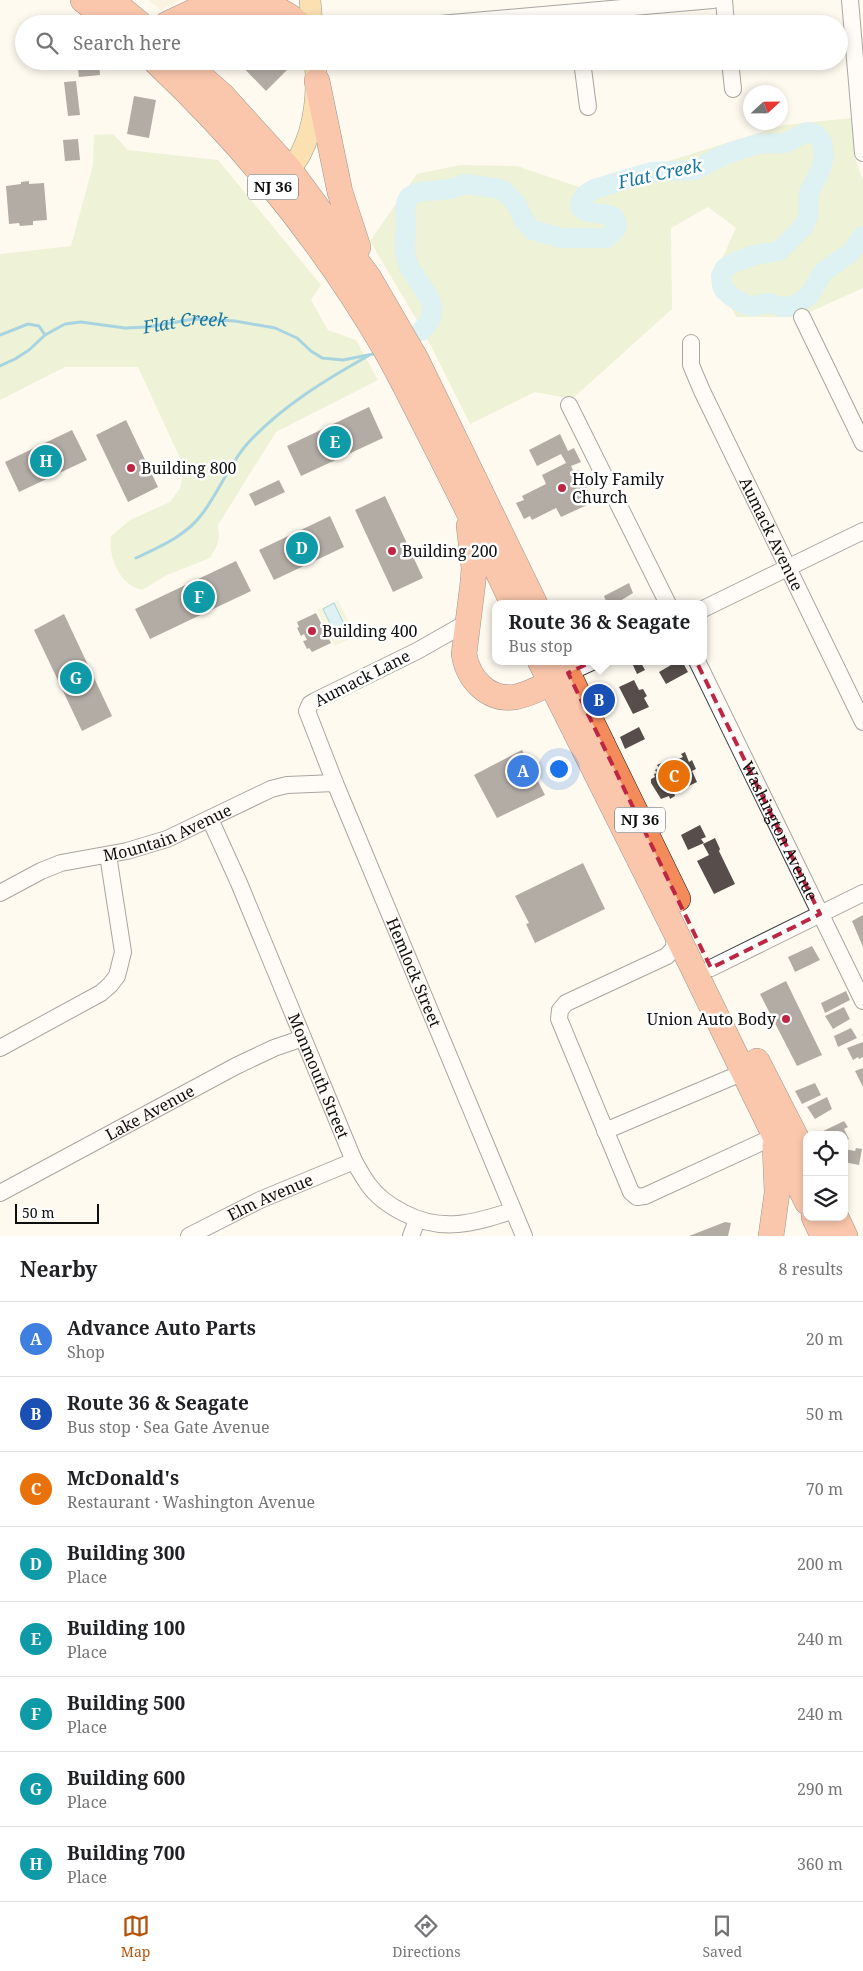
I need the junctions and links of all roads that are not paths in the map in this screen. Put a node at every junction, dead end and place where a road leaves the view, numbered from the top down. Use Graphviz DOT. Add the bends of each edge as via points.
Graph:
graph roads {
  1 [pos="83,0"];
  2 [pos="218,0"];
  3 [pos="310,0"];
  4 [pos="713,0"];
  5 [pos="724,0"];
  6 [pos="850,0"];
  7 [pos="122,14"];
  8 [pos="186,15"];
  9 [pos="222,15"];
  10 [pos="290,15"];
  11 [pos="311,15"];
  12 [pos="600,15"];
  13 [pos="725,15"];
  14 [pos="164,70"];
  15 [pos="193,70"];
  16 [pos="210,70"];
  17 [pos="583,70"];
  18 [pos="731,70"];
  19 [pos="316,71"];
  20 [pos="860,84"];
  21 [pos="732,89"];
  22 [pos="222,96"];
  23 [pos="588,107"];
  24 [pos="863,152"];
  25 [pos="289,169"];
  26 [pos="283,199"];
  27 [pos="369,278"];
  28 [pos="802,317"];
  29 [pos="382,322"];
  30 [pos="690,343"];
  31 [pos="406,364"];
  32 [pos="569,405"];
  33 [pos="863,443"];
  34 [pos="464,502"];
  35 [pos="863,531"];
  36 [pos="788,569"];
  37 [pos="511,600"];
  38 [pos="533,600"];
  39 [pos="666,600"];
  40 [pos="707,607"];
  41 [pos="468,622"];
  42 [pos="417,651"];
  43 [pos="464,654"];
  44 [pos="574,665"];
  45 [pos="699,665"];
  46 [pos="555,669"];
  47 [pos="308,707"];
  48 [pos="863,722"];
  49 [pos="335,783"];
  50 [pos="210,819"];
  51 [pos="108,855"];
  52 [pos="0,893"];
  53 [pos="863,893"];
  54 [pos="820,914"];
  55 [pos="675,930"];
  56 [pos="711,968"];
  57 [pos="863,1001"];
  58 [pos="303,1038"];
  59 [pos="0,1048"];
  60 [pos="744,1072"];
  61 [pos="605,1131"];
  62 [pos="775,1136"];
  63 [pos="803,1151"];
  64 [pos="354,1161"];
  65 [pos="0,1193"];
  66 [pos="803,1194"];
  67 [pos="512,1211"];
  68 [pos="417,1220"];
  69 [pos="816,1221"];
  70 [pos="838,1221"];
  71 [pos="189,1236"];
  72 [pos="411,1236"];
  73 [pos="524,1236"];
  74 [pos="771,1236"];
  75 [pos="823,1236"];
  76 [pos="845,1236"];
  1 -- 7 [label="highway"];
  2 -- 8 [label="highway"];
  3 -- 11 [label="main road"];
  4 -- 12 [label="street"];
  5 -- 13 [label="street"];
  6 -- 20 [label="street"];
  9 -- 10 [label="highway" via="252,2 279,7"];
  14 -- 26 [label="highway, NJ 36" via="211,116"];
  15 -- 22 [label="highway, NJ 36"];
  16 -- 22 [label="highway"];
  17 -- 23 [label="street"];
  18 -- 21 [label="street"];
  19 -- 25 [label="main road" via="313,116 305,145"];
  19 -- 27 [label="highway" via="342,202"];
  20 -- 24 [label="street"];
  22 -- 25 [label="highway, NJ 36"];
  25 -- 26 [label="main road" via="283,182"];
  25 -- 27 [label="highway, NJ 36"];
  26 -- 29 [label="highway, NJ 36"];
  27 -- 29 [label="highway, NJ 36"];
  28 -- 33 [label="street"];
  29 -- 31 [label="highway, NJ 36"];
  30 -- 36 [label="street, Aumack Avenue" via="691,365 702,391"];
  31 -- 34 [label="highway, NJ 36"];
  31 -- 38 [label="highway, NJ 36"];
  32 -- 39 [label="street"];
  34 -- 37 [label="highway, NJ 36"];
  34 -- 41 [label="highway" via="474,568"];
  35 -- 36 [label="street"];
  36 -- 40 [label="street"];
  36 -- 48 [label="street, Aumack Avenue"];
  41 -- 42 [label="street, Aumack Lane"];
  41 -- 43 [label="highway"];
  42 -- 43 [label="street, Aumack Lane" via="443,643 453,645"];
  42 -- 47 [label="street, Aumack Lane"];
  43 -- 46 [label="highway" via="472,677 484,690 496,696 514,697"];
  44 -- 46 [label="street"];
  45 -- 54 [label="street, Washington Avenue"];
  46 -- 55 [label="highway, NJ 36"];
  46 -- 56 [label="highway, NJ 36"];
  47 -- 49 [label="street, Hemlock Street" via="308,716"];
  49 -- 50 [label="street, Mountain Avenue" via="280,786"];
  49 -- 67 [label="street, Hemlock Street"];
  50 -- 51 [label="street, Mountain Avenue" via="167,839"];
  50 -- 58 [label="street, Monmouth Street"];
  51 -- 52 [label="street, Mountain Avenue" via="61,863"];
  51 -- 59 [label="street" via="122,945 117,976 101,993"];
  53 -- 54 [label="street"];
  54 -- 56 [label="street"];
  54 -- 57 [label="street, Washington Avenue"];
  55 -- 60 [label="highway, NJ 36"];
  55 -- 61 [label="street" via="674,948 667,956 566,1003 560,1010 559,1019"];
  56 -- 63 [label="highway, NJ 36"];
  58 -- 64 [label="street, Monmouth Street"];
  58 -- 65 [label="street, Lake Avenue" via="236,1066"];
  60 -- 61 [label="street"];
  60 -- 62 [label="highway, NJ 36"];
  61 -- 62 [label="street" via="630,1192 638,1197"];
  62 -- 66 [label="highway, NJ 36"];
  62 -- 74 [label="highway" via="777,1193"];
  64 -- 68 [label="street, Monmouth Street" via="368,1185 381,1198"];
  64 -- 71 [label="street, Elm Avenue" via="246,1206"];
  67 -- 68 [label="street, Monmouth Street" via="461,1225"];
  67 -- 73 [label="street, Hemlock Street"];
  68 -- 72 [label="street"];
  69 -- 75 [label="highway"];
  70 -- 76 [label="highway"];
}
